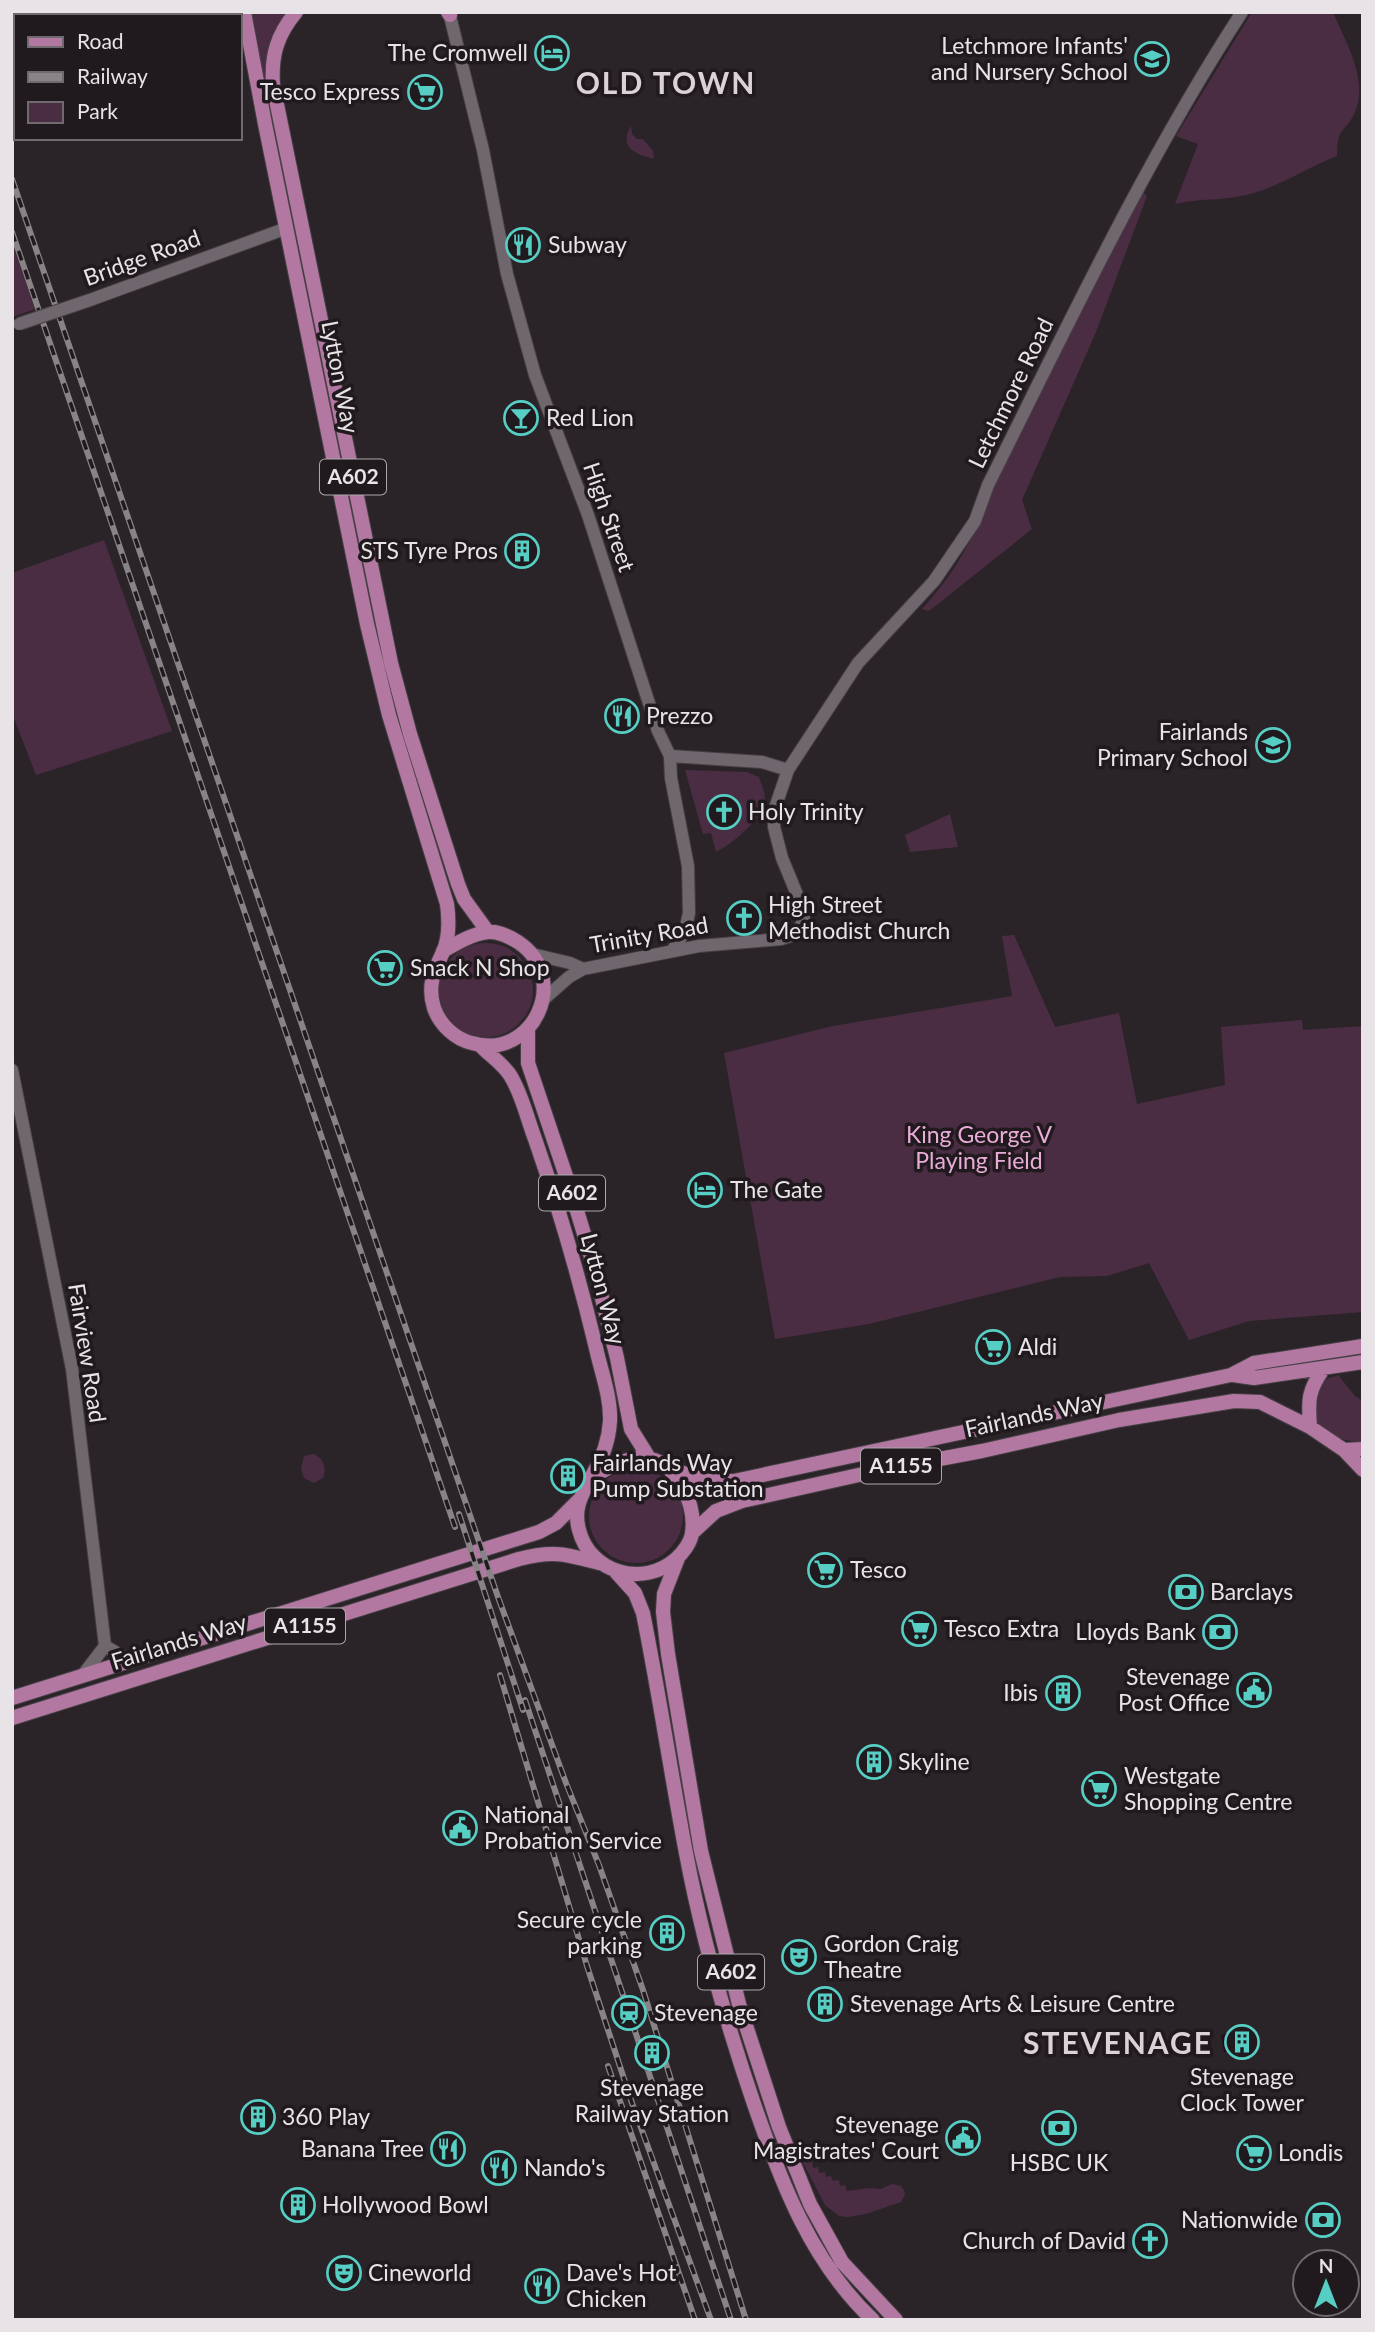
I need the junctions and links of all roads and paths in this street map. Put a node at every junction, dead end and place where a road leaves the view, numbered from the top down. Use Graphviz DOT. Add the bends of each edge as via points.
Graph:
graph roads {
  1 [pos="244,12"];
  2 [pos="296,12"];
  3 [pos="1242,12"];
  4 [pos="449,13"];
  5 [pos="287,228"];
  6 [pos="16,326"];
  7 [pos="670,756"];
  8 [pos="788,770"];
  9 [pos="802,926"];
  10 [pos="488,932"];
  11 [pos="443,951"];
  12 [pos="673,951"];
  13 [pos="532,954"];
  14 [pos="583,969"];
  15 [pos="544,999"];
  16 [pos="528,1029"];
  17 [pos="480,1045"];
  18 [pos="12,1070"];
  19 [pos="1363,1346"];
  20 [pos="1363,1362"];
  21 [pos="1324,1368"];
  22 [pos="1231,1375"];
  23 [pos="1310,1427"];
  24 [pos="1363,1449"];
  25 [pos="1345,1450"];
  26 [pos="649,1458"];
  27 [pos="670,1468"];
  28 [pos="1363,1470"];
  29 [pos="592,1477"];
  30 [pos="579,1500"];
  31 [pos="692,1533"];
  32 [pos="679,1557"];
  33 [pos="601,1563"];
  34 [pos="616,1572"];
  35 [pos="105,1646"];
  36 [pos="131,1661"];
  37 [pos="82,1676"];
  38 [pos="12,1698"];
  39 [pos="12,1718"];
  40 [pos="873,2320"];
  41 [pos="896,2320"];
  1 -- 5 [label="main road, Lytton Way / A602"];
  2 -- 10 [label="main road, Lytton Way / A602" via="275,48 273,85 372,577 410,734 437,821 464,899"];
  3 -- 8 [label="street, Letchmore Road" via="1138,188 983,496 975,521 934,581 852,671"];
  4 -- 7 [label="street, High Street" via="507,274 535,375"];
  5 -- 6 [label="street, Bridge Road, bridge"];
  5 -- 11 [label="main road, Lytton Way / A602" via="367,624 389,715 447,904"];
  7 -- 8 [label="street" via="773,763"];
  7 -- 12 [label="street, High Street" via="688,866 689,913"];
  8 -- 9 [label="street, Letchmore Road" via="774,811 774,827 803,909"];
  9 -- 12 [label="street, Trinity Road" via="792,937"];
  10 -- 11 [label="main road"];
  10 -- 13 [label="main road" via="513,938"];
  11 -- 17 [label="main road, Lytton Way / A602" via="432,976 434,1008 458,1038"];
  12 -- 14 [label="street, Trinity Road"];
  13 -- 14 [label="street, Trinity Road"];
  13 -- 15 [label="main road" via="541,971"];
  14 -- 15 [label="street, Trinity Road"];
  15 -- 16 [label="main road, Lytton Way / A602"];
  16 -- 17 [label="main road" via="501,1043"];
  16 -- 26 [label="main road, Lytton Way / A602" via="528,1063 594,1270 631,1429"];
  17 -- 29 [label="main road, Lytton Way / A602" via="516,1085 559,1210 587,1312 610,1419 608,1441"];
  18 -- 35 [label="street, Fairview Road" via="72,1369"];
  19 -- 22 [label="main road, Fairlands Way / A1155" via="1254,1363"];
  20 -- 21 [label="main road, Fairlands Way / A1155"];
  21 -- 22 [label="main road, Fairlands Way / A1155" via="1254,1378"];
  21 -- 23 [label="main road" via="1310,1389"];
  22 -- 27 [label="main road, Fairlands Way / A1155" via="734,1481 707,1481"];
  23 -- 25 [label="main road, Fairlands Way / A1155"];
  23 -- 31 [label="main road, Fairlands Way / A1155" via="1260,1402 1187,1408 742,1502 716,1511"];
  24 -- 25 [label="main road"];
  25 -- 28 [label="main road, A1155"];
  26 -- 27 [label="main road"];
  26 -- 29 [label="main road" via="623,1461"];
  27 -- 31 [label="main road" via="688,1500"];
  29 -- 30 [label="main road, Lytton Way / A602"];
  30 -- 33 [label="main road, A602" via="582,1542"];
  30 -- 36 [label="main road, Fairlands Way / A1155" via="539,1532"];
  31 -- 32 [label="main road, A602"];
  32 -- 34 [label="main road, A602" via="652,1573"];
  32 -- 41 [label="main road, A602" via="664,1594 668,1654 698,1838 739,2004 810,2204 842,2262"];
  33 -- 34 [label="main road, A602"];
  33 -- 39 [label="main road, Fairlands Way / A1155" via="563,1553 519,1559"];
  34 -- 40 [label="main road, A602" via="635,1593 643,1613 704,1935 766,2138 782,2182 816,2247"];
  35 -- 36 [label="street"];
  35 -- 37 [label="street"];
  36 -- 37 [label="main road, Fairlands Way / A1155"];
  37 -- 38 [label="main road, Fairlands Way / A1155"];
}
